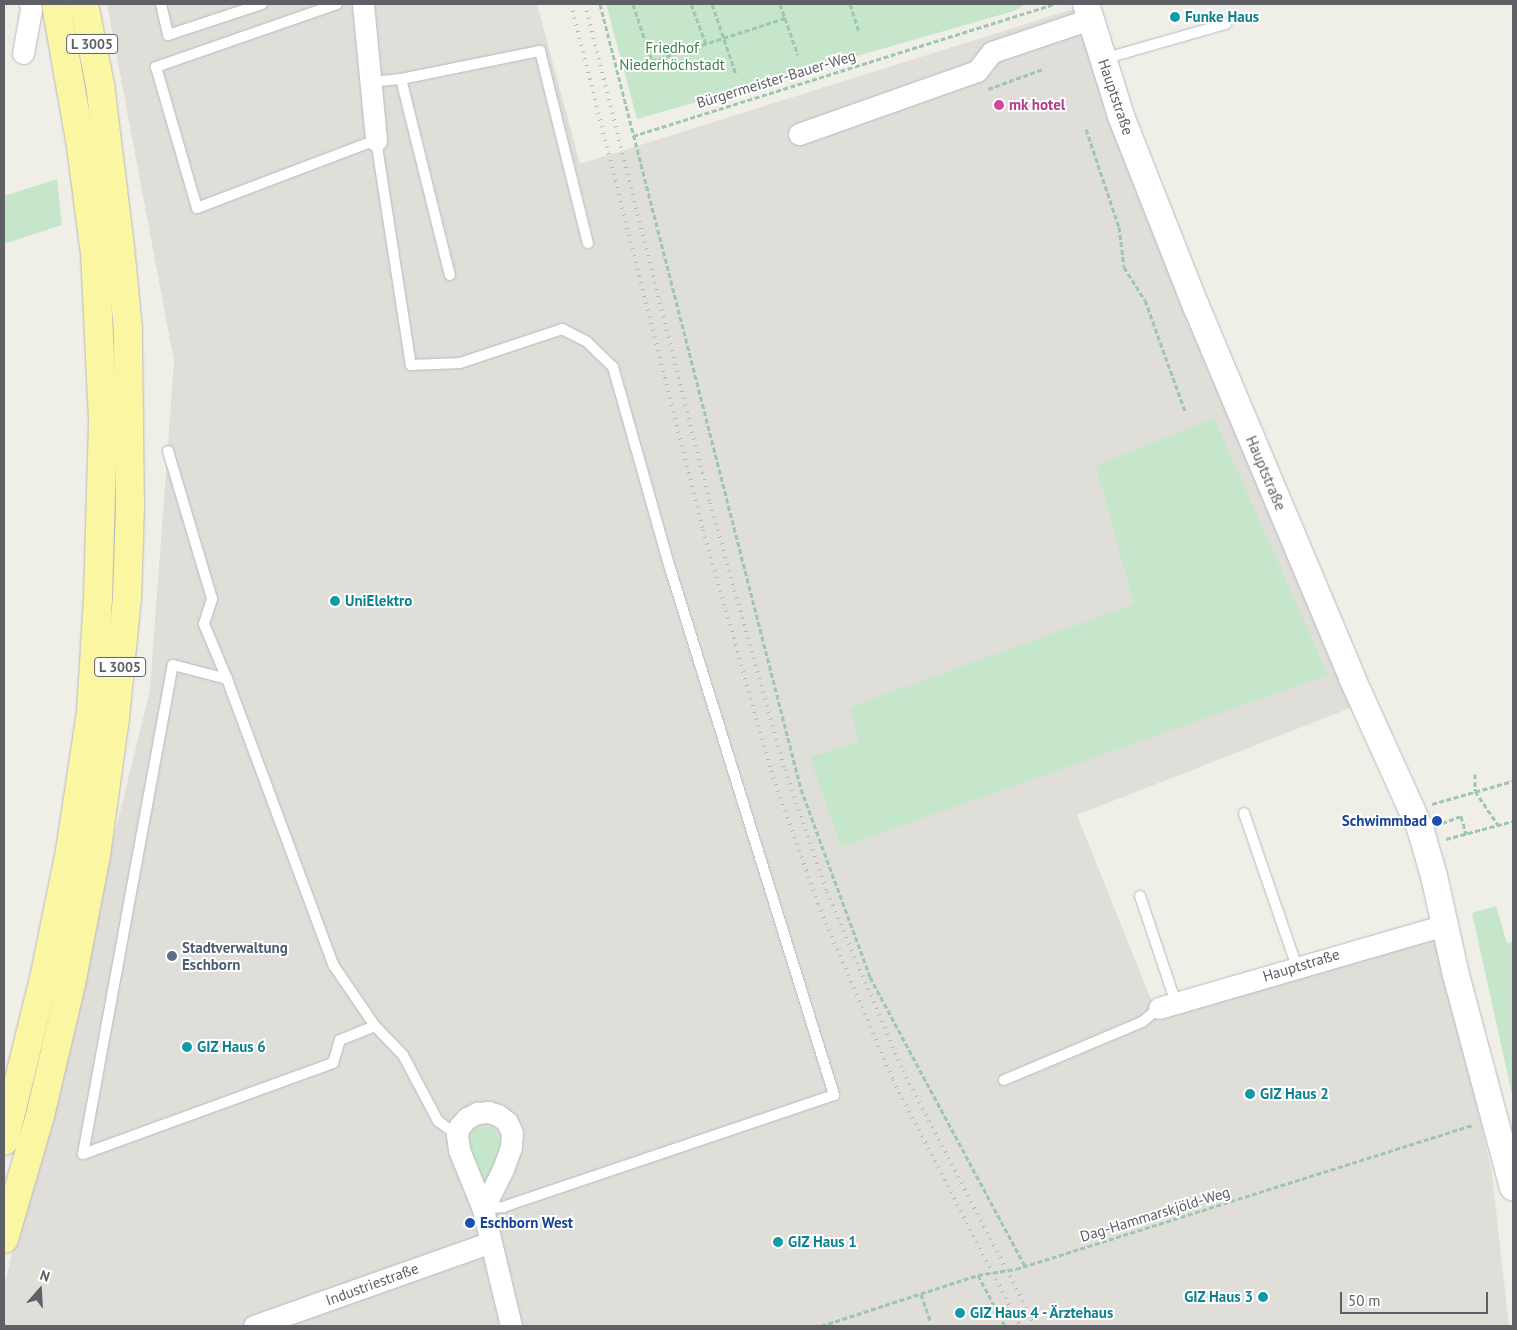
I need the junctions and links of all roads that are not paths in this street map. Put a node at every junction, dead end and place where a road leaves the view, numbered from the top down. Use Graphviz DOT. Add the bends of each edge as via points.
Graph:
graph roads {
  1 [pos="30,4"];
  2 [pos="56,4"];
  3 [pos="84,4"];
  4 [pos="161,4"];
  5 [pos="262,4"];
  6 [pos="336,4"];
  7 [pos="363,4"];
  8 [pos="1088,12"];
  9 [pos="1226,24"];
  10 [pos="23,53"];
  11 [pos="1102,59"];
  12 [pos="402,79"];
  13 [pos="371,82"];
  14 [pos="799,134"];
  15 [pos="376,140"];
  16 [pos="588,243"];
  17 [pos="450,274"];
  18 [pos="168,451"];
  19 [pos="227,679"];
  20 [pos="1244,813"];
  21 [pos="1140,896"];
  22 [pos="1444,925"];
  23 [pos="1297,967"];
  24 [pos="1168,1005"];
  25 [pos="375,1026"];
  26 [pos="1004,1080"];
  27 [pos="456,1135"];
  28 [pos="4,1141"];
  29 [pos="1513,1187"];
  30 [pos="483,1209"];
  31 [pos="4,1239"];
  32 [pos="489,1243"];
  33 [pos="254,1326"];
  34 [pos="511,1326"];
  1 -- 10 [label="street"];
  2 -- 28 [label="highway, L 3005" via="81,146 95,254 103,421 98,599 91,712 70,851 45,974"];
  3 -- 31 [label="highway, L 3005" via="101,94 128,330 130,506 127,598 95,864 40,1116"];
  4 -- 5 [label="lane" via="168,35"];
  6 -- 15 [label="lane" via="156,67 197,208"];
  7 -- 13 [label="street"];
  8 -- 11 [label="street, Hauptstraße"];
  8 -- 14 [label="street, Hauptstraße" via="992,52 977,71"];
  9 -- 11 [label="lane"];
  11 -- 22 [label="street, Hauptstraße" via="1196,306 1352,678 1413,812 1434,876"];
  12 -- 13 [label="lane"];
  12 -- 16 [label="lane" via="540,52"];
  12 -- 17 [label="lane"];
  13 -- 15 [label="street"];
  15 -- 30 [label="lane" via="411,365 460,363 562,329 587,342 613,367 670,568 834,1096 504,1207"];
  18 -- 19 [label="lane" via="212,599 204,624"];
  19 -- 25 [label="lane" via="334,966"];
  19 -- 25 [label="lane" via="173,665 83,1154 333,1063 340,1040"];
  20 -- 23 [label="lane"];
  21 -- 24 [label="lane"];
  22 -- 23 [label="street, Hauptstraße"];
  22 -- 29 [label="street, Hauptstraße"];
  23 -- 24 [label="street, Hauptstraße"];
  24 -- 26 [label="lane" via="1142,1022"];
  25 -- 27 [label="lane" via="403,1055 438,1121"];
  27 -- 30 [label="street"];
  27 -- 30 [label="street" via="466,1118 488,1112 507,1122 512,1132 511,1147 503,1169"];
  30 -- 32 [label="street"];
  32 -- 33 [label="street, Industriestraße"];
  32 -- 34 [label="street"];
}
